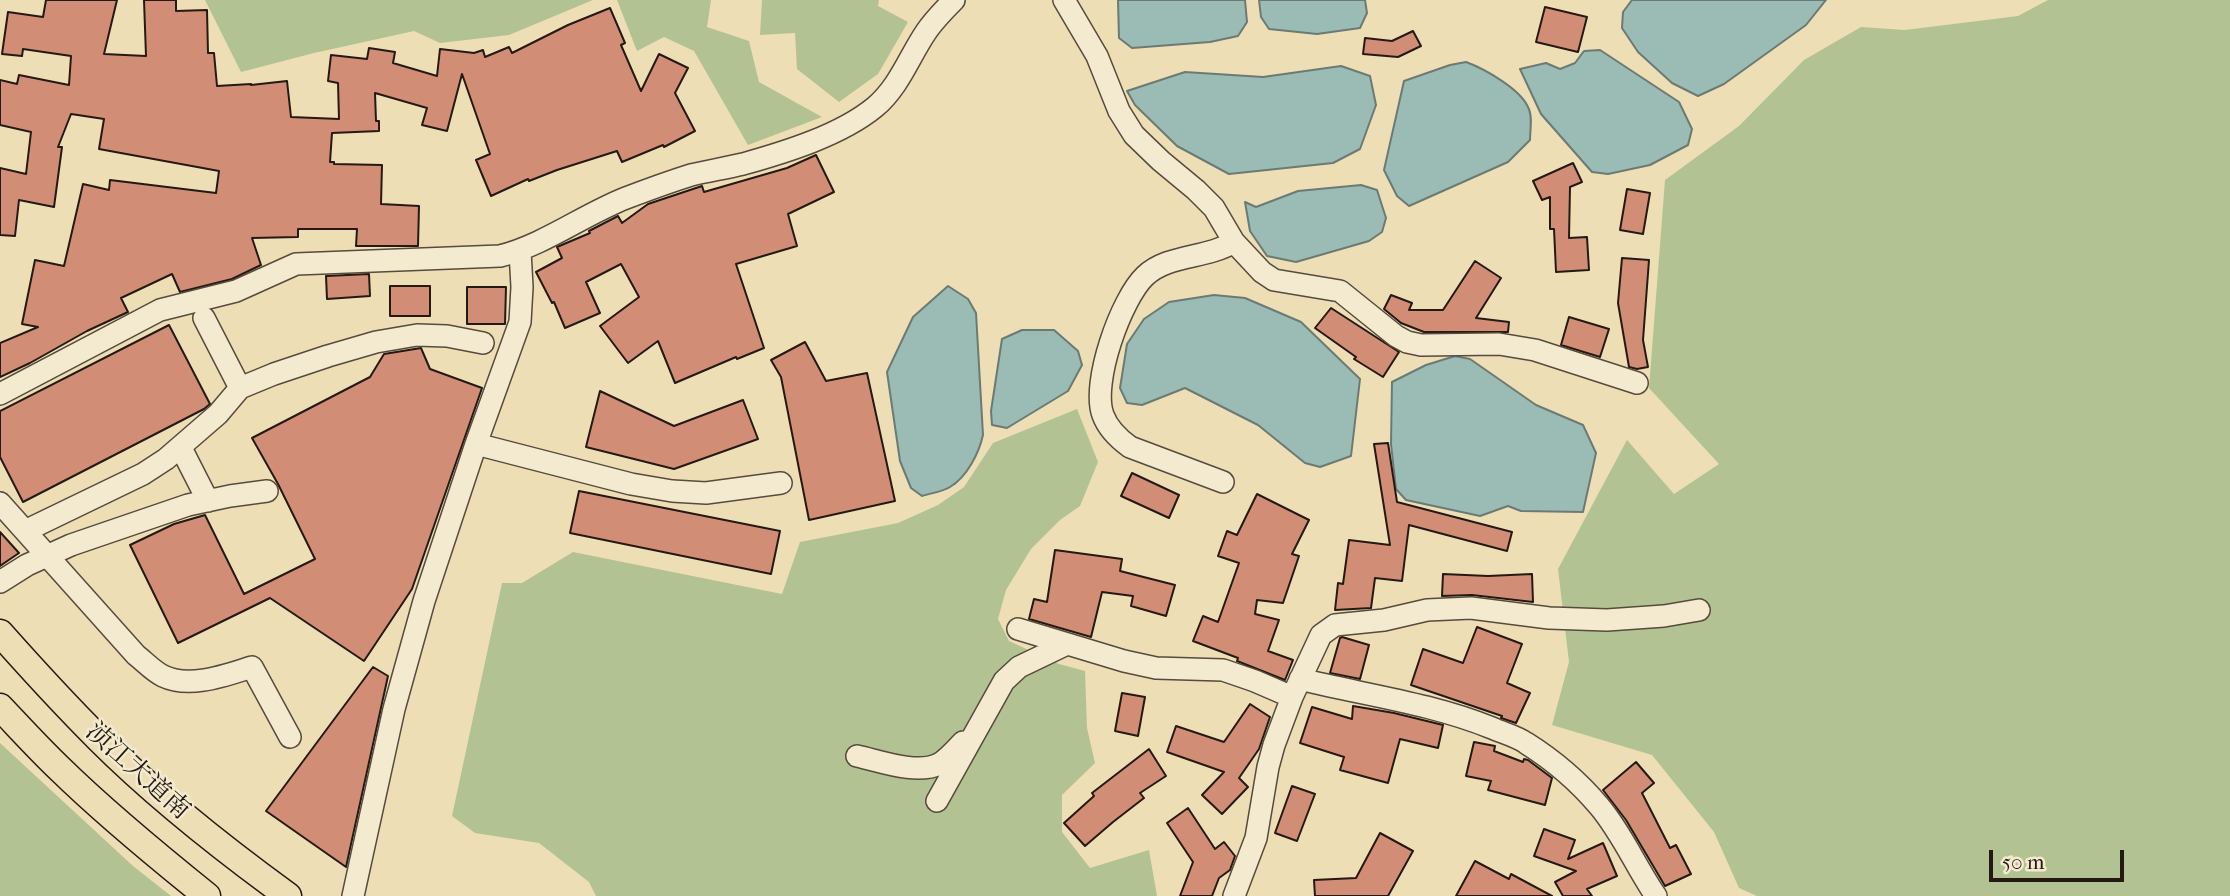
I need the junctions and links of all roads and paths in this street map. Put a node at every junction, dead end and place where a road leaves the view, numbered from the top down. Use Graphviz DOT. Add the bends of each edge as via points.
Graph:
graph roads {
  1 [pos="954,0"];
  2 [pos="1064,0"];
  3 [pos="1234,242"];
  4 [pos="520,251"];
  5 [pos="204,318"];
  6 [pos="483,343"];
  7 [pos="1637,383"];
  8 [pos="240,388"];
  9 [pos="0,394"];
  10 [pos="476,444"];
  11 [pos="181,447"];
  12 [pos="1223,482"];
  13 [pos="781,483"];
  14 [pos="267,491"];
  15 [pos="208,501"];
  16 [pos="0,503"];
  17 [pos="25,531"];
  18 [pos="47,555"];
  19 [pos="0,582"];
  20 [pos="1699,610"];
  21 [pos="1018,629"];
  22 [pos="0,633"];
  23 [pos="1067,644"];
  24 [pos="1296,688"];
  25 [pos="0,707"];
  26 [pos="980,725"];
  27 [pos="290,737"];
  28 [pos="858,756"];
  29 [pos="937,802"];
  30 [pos="207,896"];
  31 [pos="288,896"];
  32 [pos="353,896"];
  33 [pos="1234,896"];
  34 [pos="1656,896"];
  1 -- 4 [label="street" via="926,33 893,88 855,120 793,148 628,197"];
  2 -- 3 [label="street" via="1134,135 1214,208"];
  3 -- 7 [label="street" via="1274,280 1340,292 1407,342 1499,344 1535,350"];
  3 -- 12 [label="street" via="1212,253 1177,259 1145,276 1121,311 1100,393 1103,416 1130,447"];
  4 -- 9 [label="street" via="500,256 296,264 236,291 160,310"];
  4 -- 10 [label="street" via="520,322"];
  5 -- 8 [label="street"];
  6 -- 8 [label="street" via="418,335 376,342"];
  8 -- 11 [label="street" via="219,414"];
  10 -- 13 [label="street" via="672,491 706,493"];
  10 -- 32 [label="street" via="394,709"];
  11 -- 15 [label="street"];
  11 -- 17 [label="street" via="143,474"];
  14 -- 15 [label="street"];
  15 -- 18 [label="street"];
  16 -- 17 [label="street"];
  17 -- 18 [label="street"];
  18 -- 19 [label="street"];
  18 -- 27 [label="street" via="136,655 166,677 202,680 252,667"];
  20 -- 24 [label="street" via="1607,620 1471,608 1350,622 1321,635"];
  21 -- 23 [label="street"];
  22 -- 31 [label="main road, 浈江大道南" via="100,740 182,814"];
  23 -- 24 [label="street" via="1156,668 1223,670"];
  23 -- 26 [label="street" via="1019,667 1004,681"];
  24 -- 33 [label="street" via="1268,767 1256,838"];
  24 -- 34 [label="street" via="1406,701 1524,741 1570,775 1600,807"];
  25 -- 30 [label="main road, 浈江大道南" via="100,807"];
  26 -- 28 [label="street" via="941,763 926,769"];
  26 -- 29 [label="street"];
}
